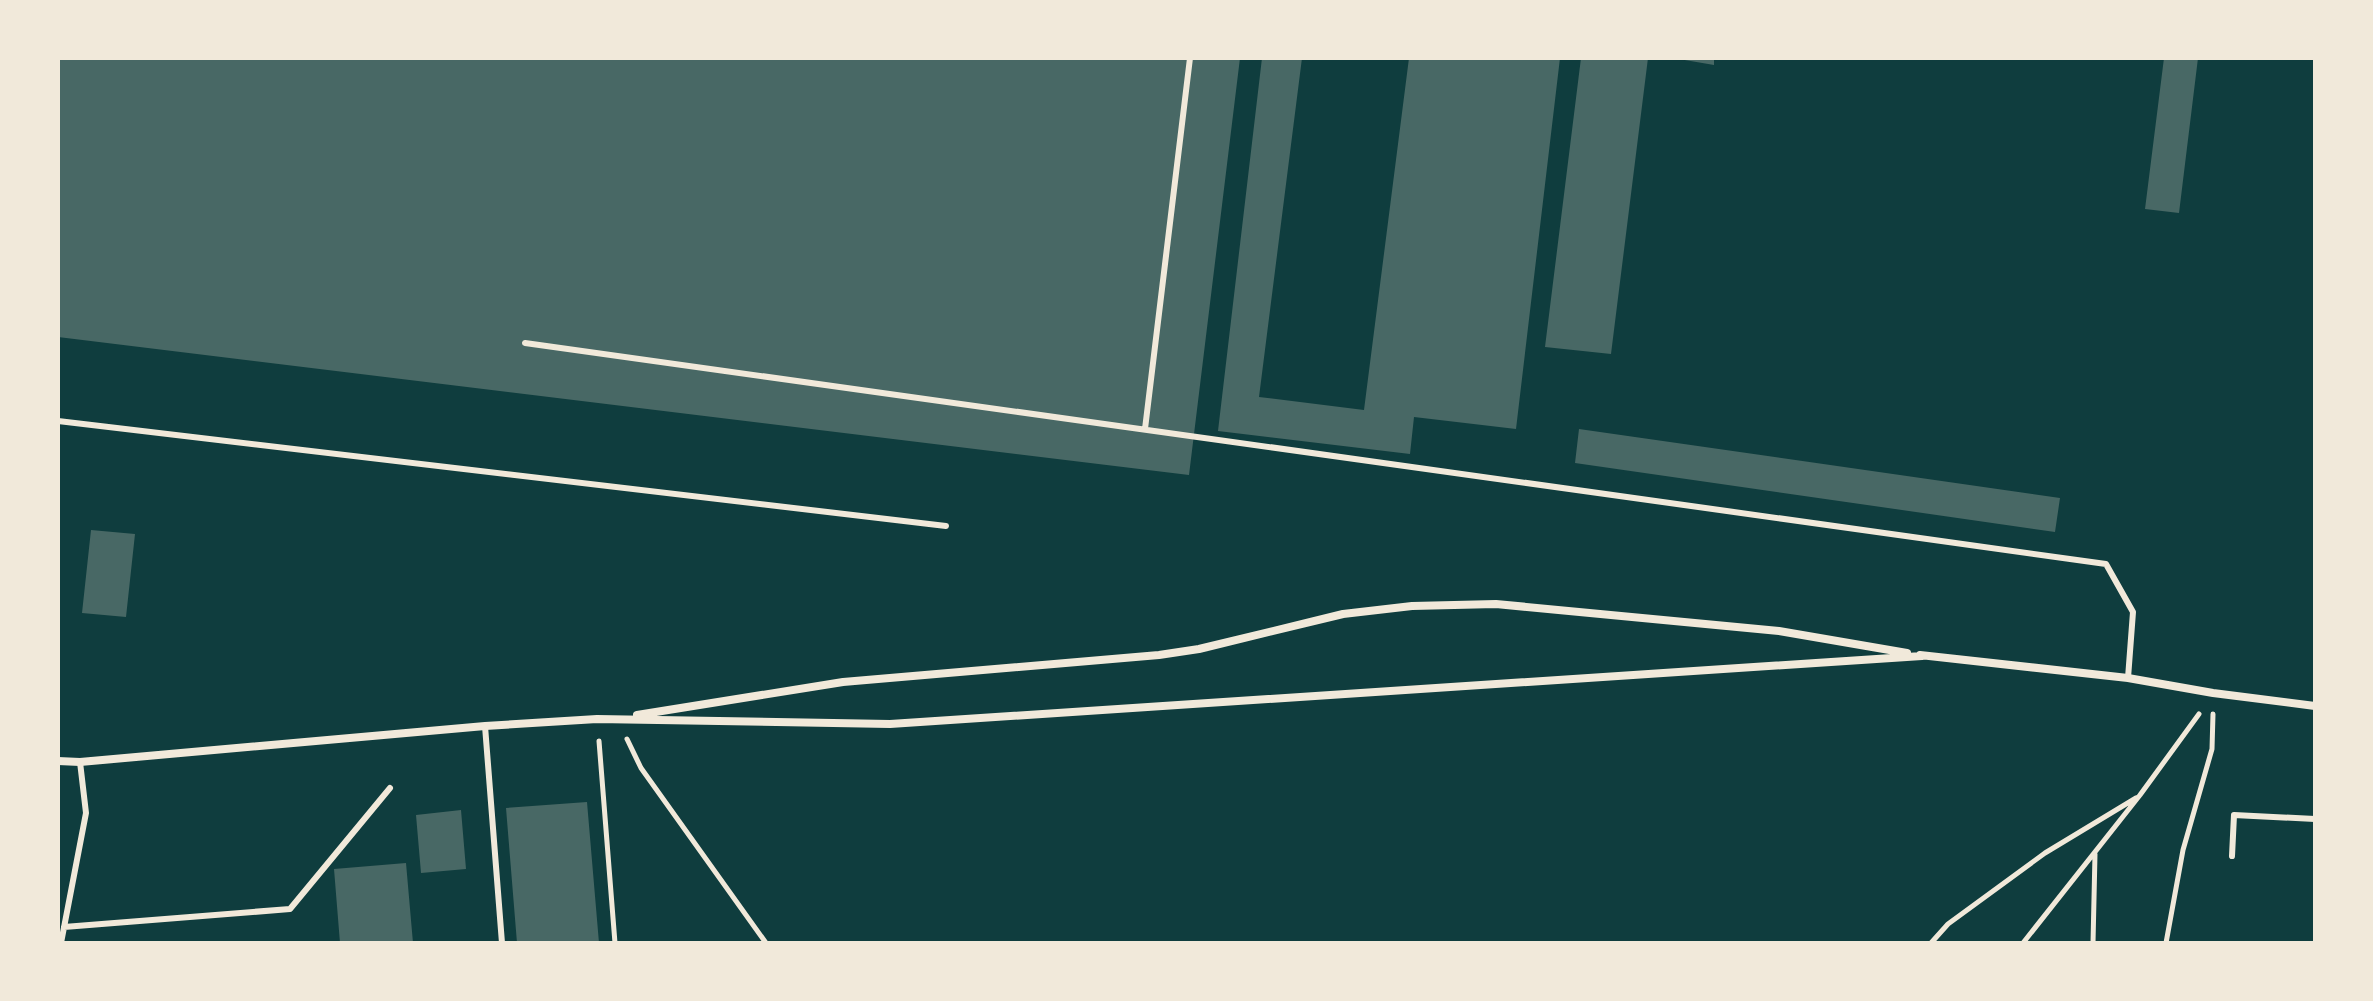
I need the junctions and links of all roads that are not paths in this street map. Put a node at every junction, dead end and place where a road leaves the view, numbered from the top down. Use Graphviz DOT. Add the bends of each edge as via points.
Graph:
graph roads {
  1 [pos="1190,58"];
  2 [pos="525,343"];
  3 [pos="58,421"];
  4 [pos="1145,429"];
  5 [pos="946,526"];
  6 [pos="1922,656"];
  7 [pos="2128,678"];
  8 [pos="2315,706"];
  9 [pos="616,718"];
  10 [pos="485,726"];
  11 [pos="58,761"];
  12 [pos="80,762"];
  13 [pos="390,788"];
  14 [pos="2315,819"];
  15 [pos="2232,856"];
  16 [pos="64,927"];
  17 [pos="61,943"];
  18 [pos="502,943"];
  1 -- 4 [label="lane"];
  2 -- 4 [label="lane"];
  3 -- 5 [label="lane"];
  4 -- 7 [label="lane" via="2106,564 2133,612"];
  6 -- 7 [label="street"];
  6 -- 9 [label="street" via="890,724"];
  6 -- 9 [label="street" via="1779,631 1569,609 1412,606 1343,614 1159,655 843,682"];
  7 -- 8 [label="street"];
  9 -- 10 [label="street"];
  10 -- 12 [label="street"];
  10 -- 18 [label="lane"];
  11 -- 12 [label="street"];
  12 -- 16 [label="lane" via="86,813"];
  13 -- 16 [label="lane" via="290,909"];
  14 -- 15 [label="lane" via="2234,815"];
  16 -- 17 [label="lane"];
}
